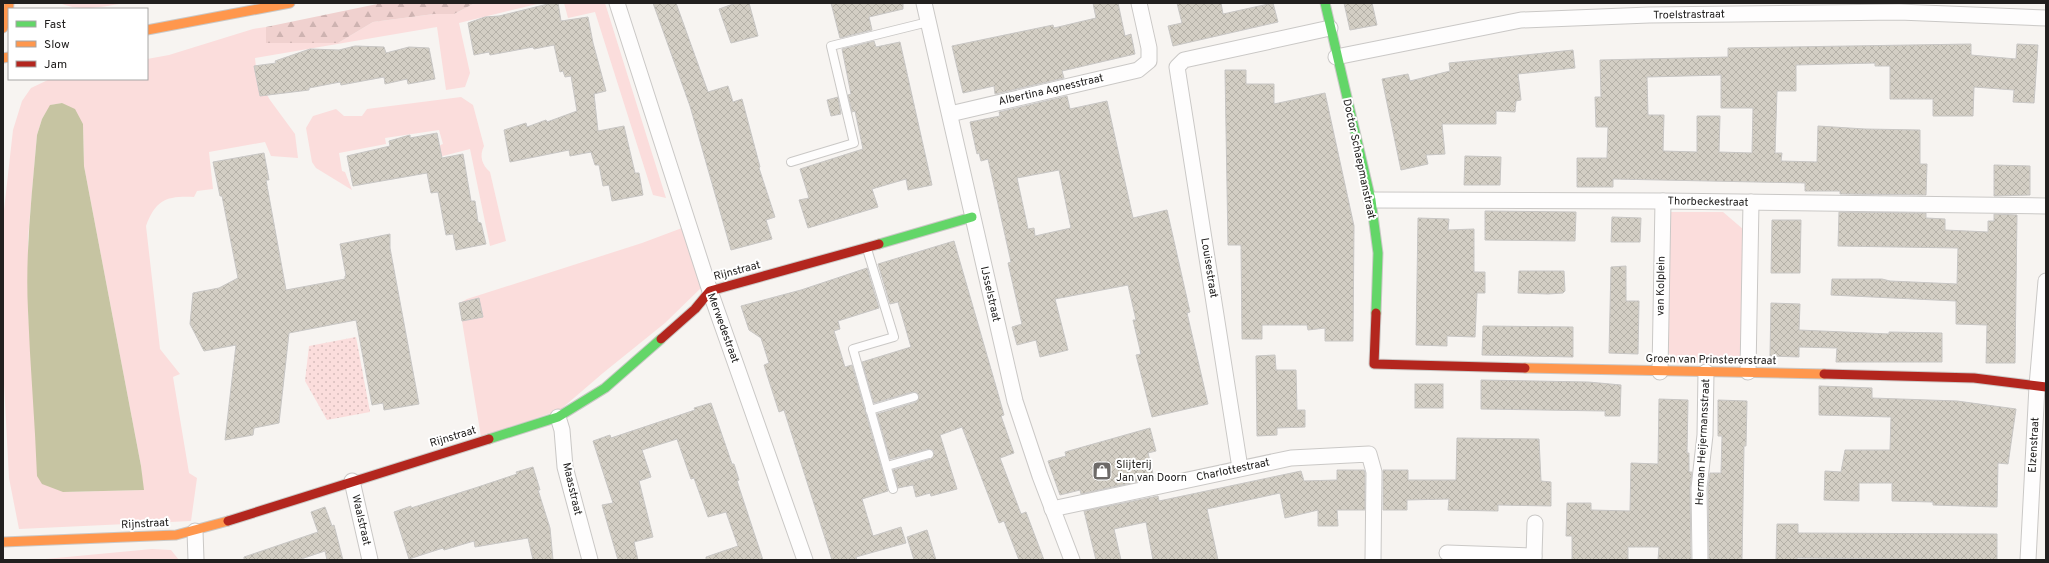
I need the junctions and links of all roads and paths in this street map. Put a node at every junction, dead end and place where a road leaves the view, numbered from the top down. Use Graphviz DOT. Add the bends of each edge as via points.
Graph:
graph roads {
  1 [pos="290,3"];
  2 [pos="617,3"];
  3 [pos="924,3"];
  4 [pos="1139,3"];
  5 [pos="1324,3"];
  6 [pos="1649,9"];
  7 [pos="8,16"];
  8 [pos="2046,18"];
  9 [pos="928,22"];
  10 [pos="3,28"];
  11 [pos="1330,28"];
  12 [pos="148,30"];
  13 [pos="1336,57"];
  14 [pos="950,114"];
  15 [pos="791,162"];
  16 [pos="1371,200"];
  17 [pos="1663,201"];
  18 [pos="1751,202"];
  19 [pos="2046,206"];
  20 [pos="972,217"];
  21 [pos="867,248"];
  22 [pos="2046,281"];
  23 [pos="710,291"];
  24 [pos="1374,364"];
  25 [pos="1660,372"];
  26 [pos="1706,372"];
  27 [pos="1748,372"];
  28 [pos="2041,387"];
  29 [pos="914,397"];
  30 [pos="870,410"];
  31 [pos="558,417"];
  32 [pos="929,454"];
  33 [pos="887,466"];
  34 [pos="1240,468"];
  35 [pos="352,481"];
  36 [pos="893,489"];
  37 [pos="1052,509"];
  38 [pos="1535,523"];
  39 [pos="195,531"];
  40 [pos="3,542"];
  41 [pos="1446,553"];
  42 [pos="1534,558"];
  43 [pos="196,560"];
  44 [pos="370,560"];
  45 [pos="590,560"];
  46 [pos="806,560"];
  47 [pos="1072,560"];
  48 [pos="1373,560"];
  49 [pos="1700,560"];
  50 [pos="2028,560"];
  1 -- 12 [label="street"];
  2 -- 23 [label="street, Merwedestraat"];
  3 -- 9 [label="street, IJsselstraat"];
  4 -- 14 [label="street, Albertina Agnesstraat" via="1149,48 1149,60 1138,70"];
  5 -- 11 [label="street, Doctor Schaepmanstraat"];
  6 -- 8 [label="street, Troelstrastraat" via="1899,12"];
  6 -- 13 [label="street, Troelstrastraat" via="1521,20"];
  7 -- 10 [label="street"];
  9 -- 14 [label="street, IJsselstraat"];
  9 -- 15 [label="lane" via="832,46 854,143"];
  11 -- 13 [label="street, Doctor Schaepmanstraat"];
  11 -- 34 [label="street, Louisestraat" via="1184,60 1178,68"];
  13 -- 16 [label="street, Doctor Schaepmanstraat"];
  14 -- 20 [label="street, IJsselstraat"];
  16 -- 17 [label="street, Thorbeckestraat"];
  16 -- 24 [label="street, Doctor Schaepmanstraat" via="1378,253"];
  17 -- 18 [label="street, Thorbeckestraat"];
  17 -- 25 [label="street, van Kolplein"];
  18 -- 19 [label="street, Thorbeckestraat"];
  18 -- 27 [label="street"];
  20 -- 21 [label="street, Rijnstraat"];
  20 -- 37 [label="street, IJsselstraat" via="1015,401"];
  21 -- 23 [label="street, Rijnstraat"];
  21 -- 30 [label="lane" via="894,337 853,349"];
  22 -- 28 [label="street, Elzenstraat"];
  23 -- 31 [label="street, Rijnstraat" via="695,308 602,391"];
  23 -- 46 [label="street, Merwedestraat"];
  24 -- 25 [label="street, Groen van Prinstererstraat"];
  25 -- 26 [label="street, Groen van Prinstererstraat"];
  26 -- 27 [label="street, Groen van Prinstererstraat"];
  26 -- 49 [label="street, Herman Heijermansstraat" via="1705,436 1699,488"];
  27 -- 28 [label="street, Groen van Prinstererstraat" via="1974,378"];
  28 -- 50 [label="street, Elzenstraat"];
  29 -- 30 [label="lane"];
  30 -- 33 [label="lane"];
  31 -- 35 [label="street, Rijnstraat"];
  31 -- 45 [label="street, Maasstraat" via="566,467"];
  32 -- 33 [label="lane"];
  33 -- 36 [label="lane"];
  34 -- 37 [label="street, Charlottestraat"];
  34 -- 48 [label="street, Charlottestraat" via="1291,458 1369,454 1374,472"];
  35 -- 39 [label="street, Rijnstraat"];
  35 -- 44 [label="street, Waalstraat"];
  37 -- 47 [label="street, IJsselstraat"];
  38 -- 42 [label="street"];
  39 -- 40 [label="street, Rijnstraat" via="176,535"];
  39 -- 43 [label="street"];
  41 -- 42 [label="street"];
}
